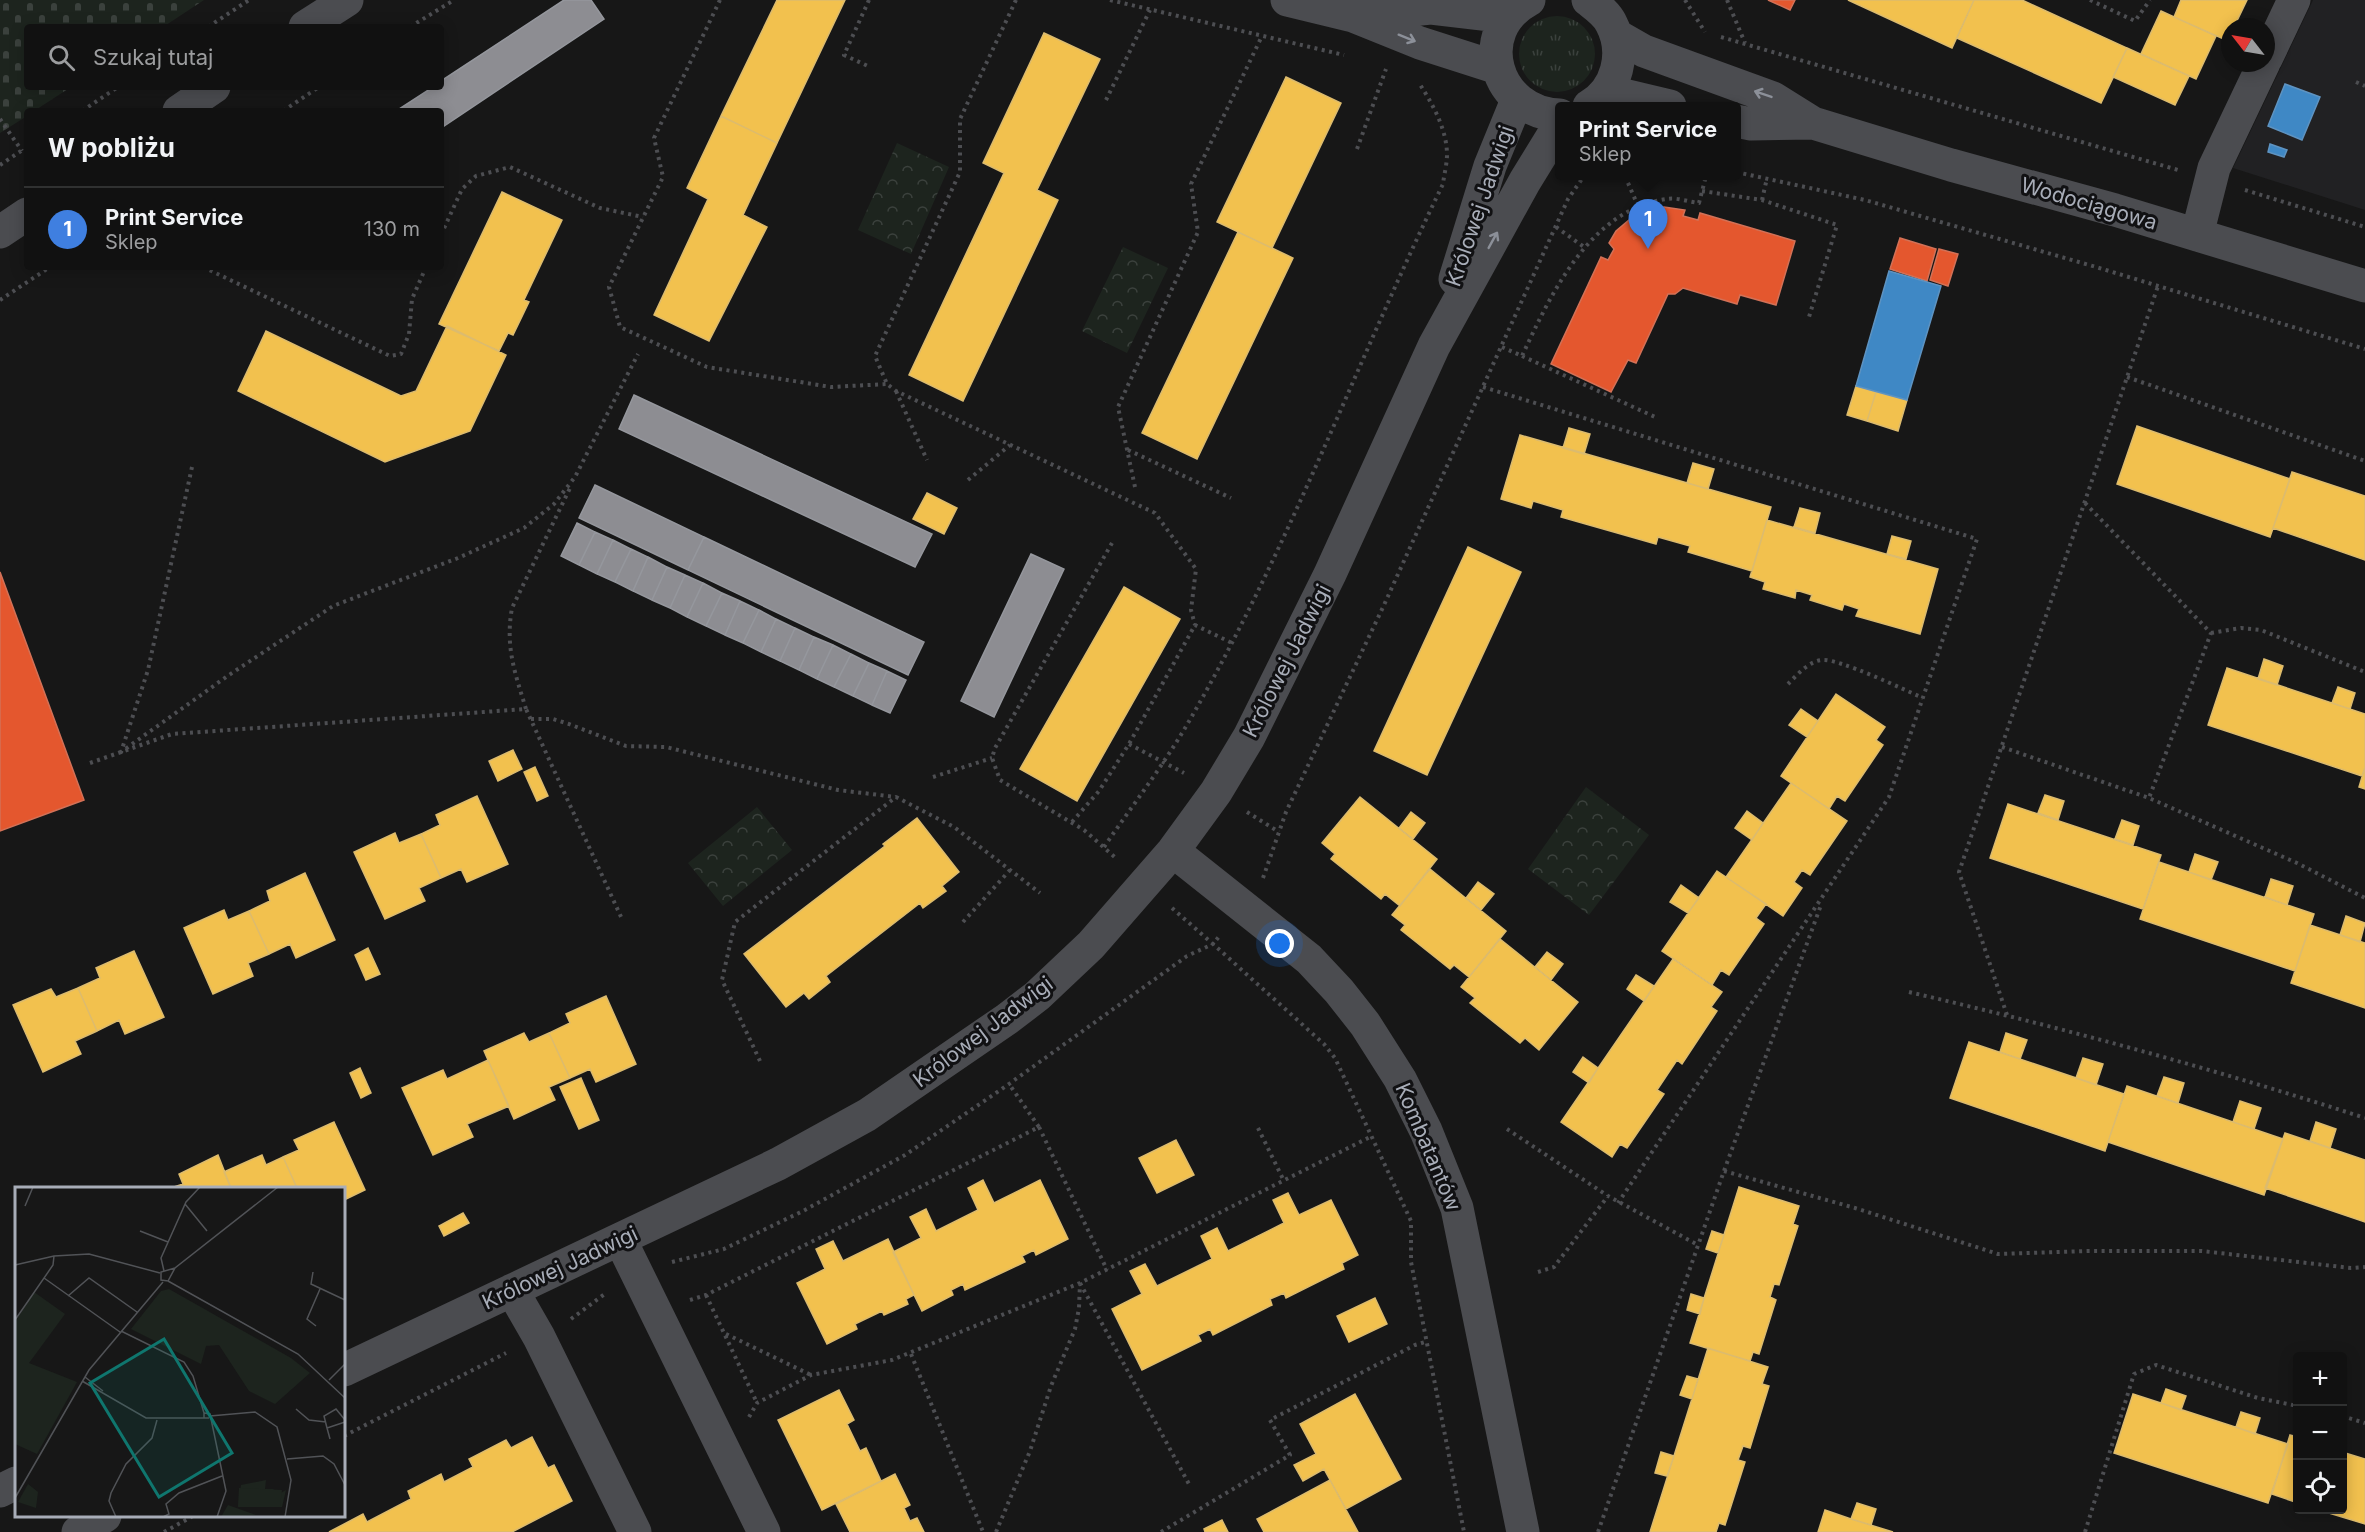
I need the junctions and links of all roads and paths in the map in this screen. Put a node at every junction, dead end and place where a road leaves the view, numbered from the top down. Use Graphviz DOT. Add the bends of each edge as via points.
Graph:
graph roads {
  1 [pos="249,0"];
  2 [pos="347,0"];
  3 [pos="454,0"];
  4 [pos="720,0"];
  5 [pos="869,0"];
  6 [pos="1016,0"];
  7 [pos="1110,0"];
  8 [pos="1287,0"];
  9 [pos="1685,0"];
  10 [pos="1727,0"];
  11 [pos="2090,0"];
  12 [pos="2150,0"];
  13 [pos="2294,0"];
  14 [pos="1150,9"];
  15 [pos="1519,9"];
  16 [pos="1603,11"];
  17 [pos="1353,16"];
  18 [pos="213,24"];
  19 [pos="310,24"];
  20 [pos="415,24"];
  21 [pos="1262,36"];
  22 [pos="2275,40"];
  23 [pos="1745,44"];
  24 [pos="1353,57"];
  25 [pos="1393,66"];
  26 [pos="870,67"];
  27 [pos="1498,68"];
  28 [pos="2260,72"];
  29 [pos="1418,82"];
  30 [pos="2356,82"];
  31 [pos="2365,86"];
  32 [pos="114,90"];
  33 [pos="210,90"];
  34 [pos="314,90"];
  35 [pos="1598,99"];
  36 [pos="1106,100"];
  37 [pos="1517,100"];
  38 [pos="1629,102"];
  39 [pos="86,108"];
  40 [pos="182,108"];
  41 [pos="288,108"];
  42 [pos="1555,115"];
  43 [pos="0,119"];
  44 [pos="1741,122"];
  45 [pos="1813,123"];
  46 [pos="1555,132"];
  47 [pos="1357,149"];
  48 [pos="22,151"];
  49 [pos="0,165"];
  50 [pos="1741,173"];
  51 [pos="1767,178"];
  52 [pos="2211,179"];
  53 [pos="1581,180"];
  54 [pos="1627,180"];
  55 [pos="1705,180"];
  56 [pos="1702,191"];
  57 [pos="1762,200"];
  58 [pos="1638,206"];
  59 [pos="24,216"];
  60 [pos="643,217"];
  61 [pos="1556,227"];
  62 [pos="2365,227"];
  63 [pos="444,229"];
  64 [pos="0,232"];
  65 [pos="2197,235"];
  66 [pos="1584,247"];
  67 [pos="45,270"];
  68 [pos="208,270"];
  69 [pos="425,270"];
  70 [pos="2158,286"];
  71 [pos="2365,286"];
  72 [pos="0,300"];
  73 [pos="1809,317"];
  74 [pos="1434,346"];
  75 [pos="1502,347"];
  76 [pos="2365,349"];
  77 [pos="638,354"];
  78 [pos="1522,356"];
  79 [pos="2127,377"];
  80 [pos="886,384"];
  81 [pos="1483,387"];
  82 [pos="896,391"];
  83 [pos="1655,417"];
  84 [pos="1010,445"];
  85 [pos="1127,450"];
  86 [pos="927,460"];
  87 [pos="2365,461"];
  88 [pos="192,467"];
  89 [pos="575,477"];
  90 [pos="968,480"];
  91 [pos="1135,487"];
  92 [pos="1231,498"];
  93 [pos="2085,503"];
  94 [pos="1112,543"];
  95 [pos="1195,625"];
  96 [pos="2211,633"];
  97 [pos="1232,643"];
  98 [pos="2365,672"];
  99 [pos="1788,684"];
  100 [pos="1923,698"];
  101 [pos="526,709"];
  102 [pos="531,719"];
  103 [pos="2002,747"];
  104 [pos="121,752"];
  105 [pos="992,758"];
  106 [pos="90,763"];
  107 [pos="933,777"];
  108 [pos="896,797"];
  109 [pos="2149,798"];
  110 [pos="1072,822"];
  111 [pos="1279,832"];
  112 [pos="1173,851"];
  113 [pos="1010,870"];
  114 [pos="1040,892"];
  115 [pos="2365,898"];
  116 [pos="1823,899"];
  117 [pos="622,919"];
  118 [pos="963,922"];
  119 [pos="1909,992"];
  120 [pos="2007,1015"];
  121 [pos="760,1061"];
  122 [pos="1009,1084"];
  123 [pos="2365,1118"];
  124 [pos="1039,1127"];
  125 [pos="1258,1128"];
  126 [pos="1507,1129"];
  127 [pos="1372,1136"];
  128 [pos="1724,1171"];
  129 [pos="1284,1181"];
  130 [pos="1608,1196"];
  131 [pos="1618,1203"];
  132 [pos="620,1239"];
  133 [pos="1698,1245"];
  134 [pos="2365,1267"];
  135 [pos="1107,1270"];
  136 [pos="1538,1272"];
  137 [pos="1080,1283"];
  138 [pos="644,1289"];
  139 [pos="512,1290"];
  140 [pos="706,1295"];
  141 [pos="724,1333"];
  142 [pos="539,1337"];
  143 [pos="1426,1341"];
  144 [pos="910,1354"];
  145 [pos="345,1370"];
  146 [pos="811,1375"];
  147 [pos="757,1403"];
  148 [pos="2293,1405"];
  149 [pos="2347,1417"];
  150 [pos="746,1423"];
  151 [pos="2365,1423"];
  152 [pos="345,1435"];
  153 [pos="15,1484"];
  154 [pos="1190,1486"];
  155 [pos="0,1491"];
  156 [pos="102,1517"];
  157 [pos="190,1517"];
  158 [pos="78,1532"];
  159 [pos="165,1532"];
  160 [pos="635,1532"];
  161 [pos="764,1532"];
  162 [pos="983,1532"];
  163 [pos="996,1532"];
  164 [pos="1161,1532"];
  165 [pos="1464,1532"];
  166 [pos="1523,1532"];
  167 [pos="1598,1532"];
  168 [pos="2085,1532"];
  1 -- 18 [label="path"];
  2 -- 19 [label="street"];
  3 -- 20 [label="path"];
  4 -- 60 [label="path" via="654,138 663,177"];
  5 -- 26 [label="path" via="844,55"];
  6 -- 80 [label="path" via="960,119 960,172 875,356"];
  7 -- 14 [label="path"];
  8 -- 17 [label="street"];
  9 -- 23 [label="path" via="1703,32"];
  10 -- 23 [label="path"];
  11 -- 12 [label="path" via="2135,21"];
  13 -- 22 [label="street"];
  14 -- 21 [label="path"];
  14 -- 36 [label="path"];
  15 -- 17 [label="street" via="1431,8"];
  15 -- 27 [label="street" via="1498,42"];
  16 -- 35 [label="street" via="1619,55 1616,74"];
  45 -- 16 [label="street, Wodociągowa, one-way" via="1773,98 1644,51"];
  17 -- 27 [label="street, one-way" via="1420,44"];
  21 -- 24 [label="path"];
  21 -- 85 [label="path" via="1191,184 1198,232 1119,407"];
  23 -- 52 [label="path"];
  25 -- 47 [label="path" via="1387,65"];
  27 -- 37 [label="street"];
  28 -- 52 [label="street"];
  29 -- 97 [label="path" via="1441,125 1447,153 1443,184"];
  30 -- 31 [label="path"];
  32 -- 39 [label="path"];
  33 -- 40 [label="street"];
  34 -- 41 [label="path"];
  35 -- 38 [label="street"];
  37 -- 42 [label="street" via="1531,110"];
  37 -- 74 [label="street, Królowej Jadwigi" via="1490,166"];
  43 -- 48 [label="path"];
  44 -- 45 [label="street, Wodociągowa"];
  45 -- 65 [label="street, Wodociągowa"];
  74 -- 46 [label="street, Królowej Jadwigi, one-way"];
  48 -- 49 [label="path"];
  50 -- 51 [label="path"];
  51 -- 57 [label="path"];
  51 -- 70 [label="path" via="1864,200"];
  52 -- 62 [label="path"];
  52 -- 65 [label="street"];
  53 -- 61 [label="path"];
  54 -- 58 [label="path"];
  55 -- 56 [label="path"];
  56 -- 57 [label="path"];
  56 -- 58 [label="path" via="1699,203 1669,198"];
  57 -- 73 [label="path" via="1837,225"];
  58 -- 66 [label="path"];
  59 -- 64 [label="street"];
  60 -- 63 [label="path" via="600,208 510,166 476,176 462,189"];
  60 -- 80 [label="path" via="609,287 620,327 707,367 831,387"];
  61 -- 66 [label="path"];
  61 -- 75 [label="path"];
  65 -- 71 [label="street, Wodociągowa"];
  66 -- 78 [label="path" via="1544,309"];
  67 -- 72 [label="path"];
  68 -- 69 [label="path" via="390,356 401,354 409,334 412,299"];
  70 -- 76 [label="path"];
  70 -- 79 [label="path"];
  74 -- 112 [label="street, Królowej Jadwigi" via="1288,663 1216,792"];
  75 -- 78 [label="path"];
  75 -- 81 [label="path"];
  77 -- 89 [label="path"];
  78 -- 83 [label="path"];
  79 -- 87 [label="path"];
  79 -- 93 [label="path"];
  80 -- 82 [label="path"];
  81 -- 100 [label="path" via="1977,539"];
  81 -- 111 [label="path"];
  82 -- 84 [label="path"];
  82 -- 86 [label="path"];
  84 -- 90 [label="path"];
  84 -- 95 [label="path" via="1155,513 1196,569 1191,610"];
  85 -- 91 [label="path"];
  85 -- 92 [label="path"];
  88 -- 104 [label="path" via="148,670"];
  89 -- 101 [label="path" via="512,608 508,627 510,658"];
  89 -- 104 [label="path" via="554,504 524,528 333,606"];
  93 -- 96 [label="path"];
  93 -- 103 [label="path"];
  94 -- 105 [label="path"];
  95 -- 97 [label="path"];
  95 -- 110 [label="path" via="1129,744 1099,791"];
  96 -- 98 [label="path" via="2241,628 2260,630"];
  96 -- 109 [label="path"];
  97 -- 110 [label="path" via="1164,762 1104,847"];
  99 -- 100 [label="path" via="1807,666 1822,660"];
  100 -- 116 [label="path" via="1889,797"];
  101 -- 102 [label="path"];
  101 -- 104 [label="path" via="172,734"];
  102 -- 108 [label="path" via="553,719 626,746 666,747 838,790"];
  102 -- 117 [label="path"];
  103 -- 109 [label="path"];
  103 -- 120 [label="path" via="1959,872"];
  104 -- 106 [label="path"];
  105 -- 107 [label="path"];
  105 -- 110 [label="path" via="1000,780"];
  108 -- 113 [label="path" via="954,827"];
  108 -- 121 [label="path" via="735,922 723,980"];
  109 -- 115 [label="path" via="2297,863"];
  112 -- 132 [label="street, Królowej Jadwigi" via="1091,945 1045,989 946,1062 867,1115 778,1164"];
  112 -- 166 [label="street, Kombatantów" via="1309,959 1365,1024 1400,1079 1457,1208"];
  113 -- 114 [label="path"];
  113 -- 118 [label="path"];
  116 -- 128 [label="path"];
  116 -- 131 [label="path"];
  119 -- 120 [label="path"];
  120 -- 123 [label="path" via="2263,1085"];
  122 -- 124 [label="path"];
  122 -- 127 [label="path" via="1187,956 1213,944 1324,1044 1335,1058"];
  122 -- 138 [label="path" via="905,1155 803,1211 724,1250 659,1265"];
  124 -- 135 [label="path"];
  124 -- 140 [label="path"];
  125 -- 129 [label="path"];
  126 -- 130 [label="path"];
  127 -- 129 [label="path"];
  127 -- 143 [label="path" via="1411,1221 1411,1262"];
  128 -- 133 [label="path"];
  128 -- 134 [label="path" via="1998,1254 2202,1251"];
  129 -- 135 [label="path"];
  130 -- 131 [label="path"];
  130 -- 136 [label="path" via="1554,1267"];
  131 -- 133 [label="path"];
  132 -- 138 [label="street"];
  132 -- 139 [label="street, Królowej Jadwigi"];
  133 -- 167 [label="path"];
  135 -- 137 [label="path"];
  137 -- 144 [label="path"];
  137 -- 154 [label="path"];
  137 -- 163 [label="path" via="1075,1329"];
  138 -- 140 [label="path" via="687,1301"];
  138 -- 142 [label="path" via="615,1287"];
  138 -- 161 [label="street"];
  139 -- 142 [label="street"];
  139 -- 145 [label="street, Królowej Jadwigi"];
  140 -- 141 [label="path"];
  141 -- 146 [label="path"];
  141 -- 147 [label="path"];
  142 -- 152 [label="path"];
  142 -- 160 [label="street"];
  143 -- 164 [label="path" via="1270,1420 1290,1455"];
  143 -- 165 [label="path"];
  144 -- 146 [label="path"];
  144 -- 162 [label="path"];
  146 -- 147 [label="path"];
  147 -- 150 [label="path"];
  148 -- 168 [label="path" via="2258,1398 2156,1365 2134,1374"];
  149 -- 151 [label="path"];
  153 -- 155 [label="street"];
  156 -- 158 [label="street"];
  157 -- 159 [label="path"];
}
